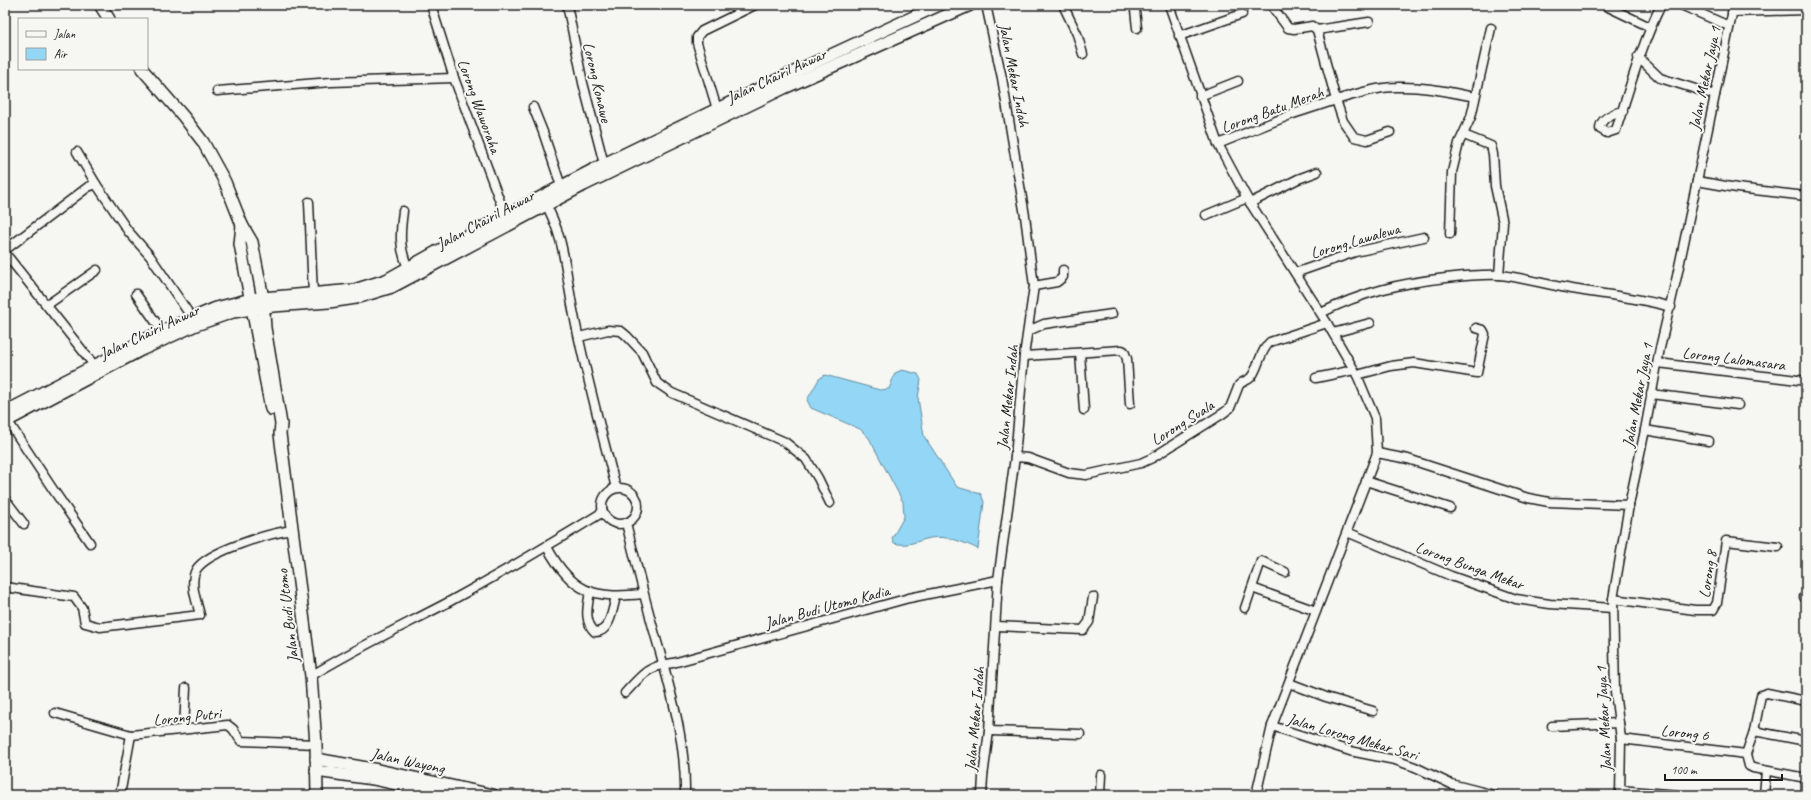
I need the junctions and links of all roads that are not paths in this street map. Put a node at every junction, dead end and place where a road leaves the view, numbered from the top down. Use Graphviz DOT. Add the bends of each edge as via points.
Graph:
graph roads {
  1 [pos="100,5"];
  2 [pos="431,5"];
  3 [pos="567,5"];
  4 [pos="753,5"];
  5 [pos="939,5"];
  6 [pos="970,5"];
  7 [pos="986,5"];
  8 [pos="1063,5"];
  9 [pos="1138,5"];
  10 [pos="1169,5"];
  11 [pos="1271,5"];
  12 [pos="1661,5"];
  13 [pos="1682,5"];
  14 [pos="1606,6"];
  15 [pos="1733,8"];
  16 [pos="1806,10"];
  17 [pos="1242,14"];
  18 [pos="108,18"];
  19 [pos="1369,22"];
  20 [pos="898,24"];
  21 [pos="1729,26"];
  22 [pos="1650,27"];
  23 [pos="1137,28"];
  24 [pos="1491,28"];
  25 [pos="1317,30"];
  26 [pos="904,35"];
  27 [pos="1179,36"];
  28 [pos="1083,54"];
  29 [pos="1638,57"];
  30 [pos="143,70"];
  31 [pos="454,78"];
  32 [pos="1238,81"];
  33 [pos="217,91"];
  34 [pos="1715,94"];
  35 [pos="1200,96"];
  36 [pos="1474,97"];
  37 [pos="1336,100"];
  38 [pos="533,107"];
  39 [pos="718,109"];
  40 [pos="1623,110"];
  41 [pos="1390,132"];
  42 [pos="1464,135"];
  43 [pos="1218,144"];
  44 [pos="77,152"];
  45 [pos="604,164"];
  46 [pos="1317,172"];
  47 [pos="1697,181"];
  48 [pos="96,184"];
  49 [pos="561,186"];
  50 [pos="1806,196"];
  51 [pos="544,201"];
  52 [pos="1248,201"];
  53 [pos="309,202"];
  54 [pos="403,211"];
  55 [pos="505,215"];
  56 [pos="1206,215"];
  57 [pos="1450,234"];
  58 [pos="1424,237"];
  59 [pos="5,252"];
  60 [pos="408,268"];
  61 [pos="97,270"];
  62 [pos="1063,270"];
  63 [pos="1295,273"];
  64 [pos="1499,275"];
  65 [pos="1034,286"];
  66 [pos="136,294"];
  67 [pos="313,294"];
  68 [pos="258,303"];
  69 [pos="47,305"];
  70 [pos="1671,307"];
  71 [pos="1321,313"];
  72 [pos="1112,314"];
  73 [pos="192,318"];
  74 [pos="1327,322"];
  75 [pos="1370,323"];
  76 [pos="1476,328"];
  77 [pos="162,331"];
  78 [pos="1028,331"];
  79 [pos="1333,333"];
  80 [pos="579,337"];
  81 [pos="1080,353"];
  82 [pos="1024,356"];
  83 [pos="1658,363"];
  84 [pos="94,365"];
  85 [pos="1356,373"];
  86 [pos="1316,378"];
  87 [pos="1806,381"];
  88 [pos="55,390"];
  89 [pos="1651,394"];
  90 [pos="1130,404"];
  91 [pos="1738,405"];
  92 [pos="1084,410"];
  93 [pos="6,418"];
  94 [pos="1645,430"];
  95 [pos="1709,441"];
  96 [pos="1377,453"];
  97 [pos="1015,457"];
  98 [pos="1366,481"];
  99 [pos="616,488"];
  100 [pos="5,499"];
  101 [pos="830,503"];
  102 [pos="1629,505"];
  103 [pos="1450,508"];
  104 [pos="603,512"];
  105 [pos="626,523"];
  106 [pos="24,524"];
  107 [pos="292,530"];
  108 [pos="1347,532"];
  109 [pos="90,543"];
  110 [pos="547,547"];
  111 [pos="1778,547"];
  112 [pos="1285,572"];
  113 [pos="998,580"];
  114 [pos="5,587"];
  115 [pos="1252,588"];
  116 [pos="590,591"];
  117 [pos="644,594"];
  118 [pos="616,596"];
  119 [pos="1093,597"];
  120 [pos="1613,604"];
  121 [pos="1245,608"];
  122 [pos="1316,611"];
  123 [pos="997,626"];
  124 [pos="664,664"];
  125 [pos="311,676"];
  126 [pos="1289,683"];
  127 [pos="186,688"];
  128 [pos="625,693"];
  129 [pos="1806,701"];
  130 [pos="1373,711"];
  131 [pos="55,713"];
  132 [pos="1619,723"];
  133 [pos="1272,726"];
  134 [pos="1552,726"];
  135 [pos="184,729"];
  136 [pos="1754,730"];
  137 [pos="989,731"];
  138 [pos="1080,734"];
  139 [pos="131,735"];
  140 [pos="1621,739"];
  141 [pos="1806,741"];
  142 [pos="316,744"];
  143 [pos="1746,754"];
  144 [pos="316,759"];
  145 [pos="316,771"];
  146 [pos="1766,771"];
  147 [pos="1101,775"];
  148 [pos="1806,778"];
  149 [pos="1620,793"];
  150 [pos="120,795"];
  151 [pos="317,795"];
  152 [pos="446,795"];
  153 [pos="493,795"];
  154 [pos="685,795"];
  155 [pos="982,795"];
  156 [pos="1100,795"];
  157 [pos="1256,795"];
  158 [pos="1494,795"];
  159 [pos="1678,795"];
  160 [pos="1764,795"];
  1 -- 18 [label="main road"];
  2 -- 31 [label="street, Lorong Waworaha"];
  3 -- 45 [label="street, Lorong Konawe" via="583,83"];
  4 -- 39 [label="street" via="702,31 697,37 696,43"];
  5 -- 20 [label="main road, Jalan Chairil Anwar"];
  6 -- 26 [label="main road, Jalan Chairil Anwar"];
  7 -- 65 [label="street, Jalan Mekar Indah" via="1002,78"];
  8 -- 28 [label="street" via="1077,34"];
  9 -- 23 [label="street" via="1135,10"];
  10 -- 27 [label="street"];
  11 -- 25 [label="street" via="1288,28 1312,26"];
  12 -- 22 [label="street"];
  13 -- 21 [label="street"];
  14 -- 22 [label="street"];
  15 -- 16 [label="street"];
  15 -- 21 [label="street, Jalan Mekar Jaya 1"];
  17 -- 27 [label="street"];
  19 -- 25 [label="street"];
  20 -- 26 [label="main road"];
  20 -- 39 [label="main road, Jalan Chairil Anwar"];
  21 -- 34 [label="street, Jalan Mekar Jaya 1"];
  22 -- 29 [label="street"];
  24 -- 36 [label="street"];
  25 -- 37 [label="street"];
  26 -- 51 [label="main road, Jalan Chairil Anwar" via="784,88 584,185"];
  27 -- 35 [label="street"];
  29 -- 34 [label="street" via="1660,78"];
  29 -- 40 [label="street"];
  30 -- 68 [label="main road, Jalan Budi Utomo" via="203,142 225,182 242,225 240,244"];
  31 -- 33 [label="street" via="331,82"];
  31 -- 55 [label="street, Lorong Waworaha"];
  32 -- 35 [label="street"];
  34 -- 47 [label="street, Jalan Mekar Jaya 1"];
  35 -- 43 [label="street"];
  36 -- 37 [label="street, Lorong Batu Merah" via="1396,86"];
  36 -- 42 [label="street" via="1471,117"];
  37 -- 41 [label="street, Lorong Batu Merah" via="1343,121 1354,137 1367,140"];
  37 -- 43 [label="street, Lorong Batu Merah"];
  38 -- 49 [label="street"];
  39 -- 45 [label="main road, Jalan Chairil Anwar"];
  42 -- 57 [label="street" via="1459,143 1452,172"];
  42 -- 64 [label="street" via="1491,146 1493,154 1495,186 1503,223"];
  43 -- 52 [label="street"];
  44 -- 48 [label="street"];
  45 -- 49 [label="main road, Jalan Chairil Anwar"];
  46 -- 52 [label="street"];
  47 -- 50 [label="street"];
  47 -- 70 [label="street, Jalan Mekar Jaya 1"];
  48 -- 59 [label="street" via="88,187"];
  48 -- 73 [label="street"];
  49 -- 51 [label="main road, Jalan Chairil Anwar"];
  51 -- 55 [label="main road, Jalan Chairil Anwar"];
  51 -- 68 [label="main road, Jalan Chairil Anwar" via="392,287 374,294 329,302"];
  51 -- 80 [label="street" via="561,240"];
  52 -- 56 [label="street"];
  52 -- 63 [label="street"];
  53 -- 67 [label="street"];
  54 -- 60 [label="street" via="400,240"];
  55 -- 60 [label="main road, Jalan Chairil Anwar"];
  58 -- 63 [label="street, Lorong Lawalewa" via="1355,252"];
  59 -- 69 [label="street"];
  60 -- 67 [label="main road, Jalan Chairil Anwar" via="363,289"];
  61 -- 69 [label="street"];
  62 -- 65 [label="street" via="1063,277 1059,281"];
  63 -- 71 [label="street"];
  64 -- 70 [label="street" via="1571,289 1632,297"];
  64 -- 71 [label="street" via="1472,274 1401,284 1355,298"];
  65 -- 78 [label="street, Jalan Mekar Indah"];
  66 -- 77 [label="street"];
  67 -- 68 [label="main road, Jalan Chairil Anwar"];
  68 -- 73 [label="main road, Jalan Chairil Anwar" via="216,308"];
  68 -- 88 [label="main road, Jalan Chairil Anwar" via="182,330"];
  68 -- 107 [label="main road, Jalan Budi Utomo" via="272,416 280,434"];
  69 -- 84 [label="street"];
  70 -- 83 [label="street, Jalan Mekar Jaya 1"];
  71 -- 74 [label="street"];
  72 -- 78 [label="street" via="1044,324"];
  73 -- 77 [label="main road, Jalan Chairil Anwar"];
  74 -- 79 [label="street"];
  74 -- 97 [label="street, Lorong Suala" via="1270,342 1265,347 1252,376 1239,385 1230,408 1141,463 1086,475 1069,473 1028,458"];
  75 -- 79 [label="street"];
  76 -- 85 [label="street" via="1483,330 1485,334 1477,373 1409,364"];
  77 -- 84 [label="main road, Jalan Chairil Anwar"];
  78 -- 82 [label="street, Jalan Mekar Indah"];
  79 -- 85 [label="street"];
  80 -- 99 [label="street"];
  80 -- 101 [label="street" via="608,330 621,331 642,352 654,380 660,386 776,436 797,450 818,478"];
  81 -- 82 [label="street"];
  81 -- 90 [label="street" via="1124,351"];
  81 -- 92 [label="street"];
  82 -- 97 [label="street, Jalan Mekar Indah"];
  83 -- 87 [label="street, Lorong Lalomasara"];
  83 -- 89 [label="street, Jalan Mekar Jaya 1"];
  84 -- 88 [label="main road, Jalan Chairil Anwar"];
  85 -- 86 [label="street"];
  85 -- 96 [label="street" via="1375,418"];
  88 -- 93 [label="main road, Jalan Chairil Anwar"];
  89 -- 91 [label="street"];
  89 -- 94 [label="street, Jalan Mekar Jaya 1"];
  93 -- 109 [label="street"];
  94 -- 95 [label="street"];
  94 -- 102 [label="street, Jalan Mekar Jaya 1"];
  96 -- 98 [label="street"];
  96 -- 102 [label="street" via="1408,459 1528,498 1549,502"];
  97 -- 113 [label="street, Jalan Mekar Indah"];
  98 -- 103 [label="street"];
  98 -- 108 [label="street"];
  99 -- 104 [label="street" via="610,490 602,500"];
  99 -- 105 [label="street" via="629,490 637,501 638,510 634,518"];
  100 -- 106 [label="street"];
  102 -- 120 [label="street, Jalan Mekar Jaya 1"];
  104 -- 105 [label="street" via="612,522"];
  104 -- 110 [label="street"];
  105 -- 117 [label="street"];
  107 -- 114 [label="street" via="252,539 205,561 197,569 194,578 200,615 92,626 85,623 82,608 74,597"];
  107 -- 125 [label="main road, Jalan Budi Utomo"];
  108 -- 120 [label="street, Lorong Bunga Mekar" via="1451,576 1516,599 1550,604"];
  108 -- 122 [label="street"];
  110 -- 116 [label="street" via="566,577"];
  110 -- 125 [label="street" via="444,604 353,650"];
  111 -- 120 [label="street, Lorong 8" via="1726,541 1717,603 1713,610"];
  112 -- 115 [label="street" via="1261,561"];
  113 -- 123 [label="street, Jalan Mekar Indah"];
  113 -- 124 [label="street, Jalan Budi Utomo Kadia" via="909,598"];
  115 -- 121 [label="street"];
  115 -- 122 [label="street"];
  116 -- 118 [label="street"];
  116 -- 118 [label="street" via="588,622 595,632 605,628"];
  117 -- 118 [label="street"];
  117 -- 124 [label="street"];
  119 -- 123 [label="street" via="1089,622 1083,630"];
  120 -- 132 [label="street, Jalan Mekar Jaya 1" via="1615,692"];
  122 -- 126 [label="street"];
  123 -- 137 [label="street, Jalan Mekar Indah"];
  124 -- 128 [label="street, Jalan Budi Utomo Kadia" via="644,673"];
  124 -- 154 [label="street" via="681,733"];
  125 -- 142 [label="main road, Jalan Budi Utomo"];
  126 -- 130 [label="street"];
  126 -- 133 [label="street"];
  127 -- 135 [label="street"];
  129 -- 136 [label="street" via="1763,693 1759,698"];
  131 -- 139 [label="street, Lorong Putri"];
  132 -- 134 [label="street"];
  132 -- 140 [label="street, Jalan Mekar Jaya 1"];
  133 -- 157 [label="street"];
  133 -- 158 [label="street, Jalan Lorong Mekar Sari" via="1350,751 1402,762 1451,784"];
  135 -- 139 [label="street, Lorong Putri"];
  135 -- 142 [label="street, Lorong Putri" via="228,725 234,729 241,741"];
  136 -- 141 [label="street"];
  136 -- 143 [label="street"];
  137 -- 138 [label="street"];
  137 -- 155 [label="street, Jalan Mekar Indah"];
  139 -- 150 [label="street"];
  140 -- 143 [label="street, Lorong 6"];
  140 -- 149 [label="street, Jalan Mekar Jaya 1"];
  142 -- 144 [label="main road, Jalan Budi Utomo"];
  143 -- 146 [label="street" via="1749,766"];
  144 -- 145 [label="main road, Jalan Budi Utomo"];
  144 -- 153 [label="main road, Jalan Wayong"];
  145 -- 151 [label="main road, Jalan Budi Utomo"];
  145 -- 152 [label="main road, Jalan Wayong" via="373,779"];
  146 -- 148 [label="street"];
  146 -- 160 [label="street"];
  147 -- 156 [label="street"];
  149 -- 159 [label="street"];
}
